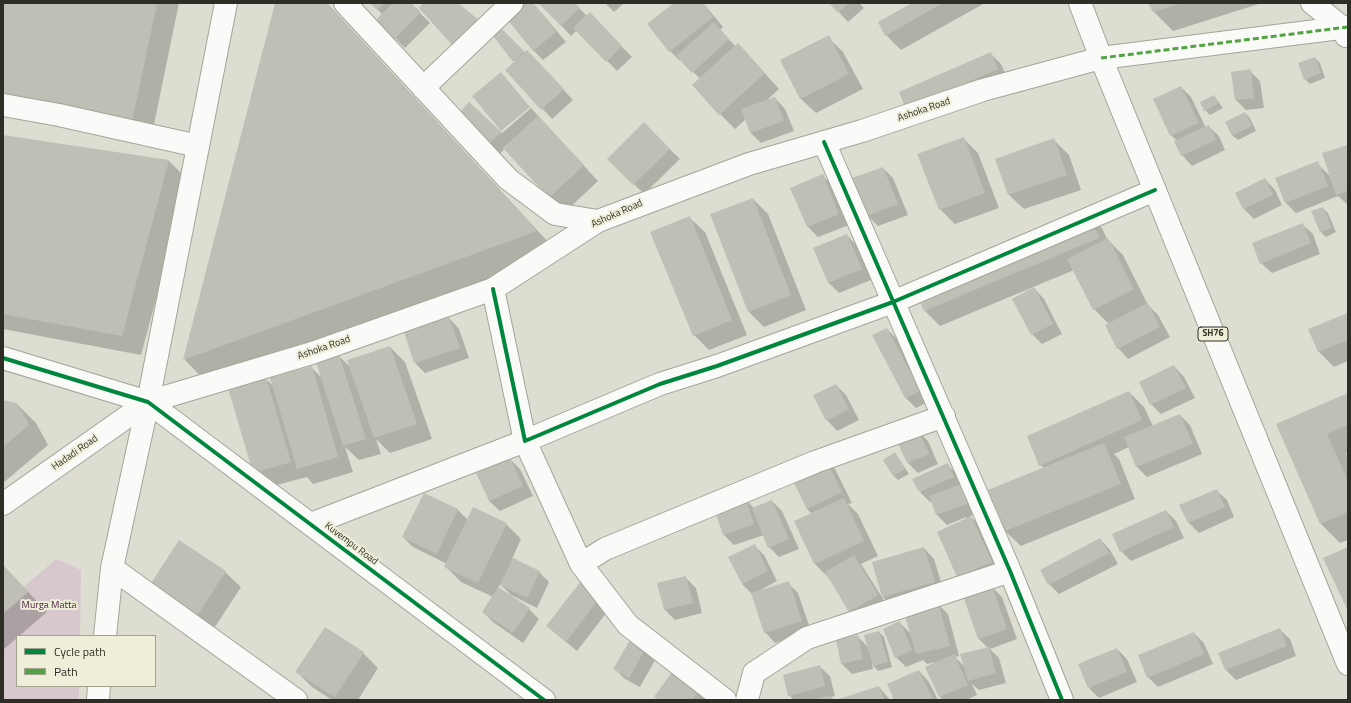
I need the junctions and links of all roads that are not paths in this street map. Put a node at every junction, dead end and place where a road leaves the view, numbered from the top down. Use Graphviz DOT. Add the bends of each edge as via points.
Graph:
graph roads {
  1 [pos="226,3"];
  2 [pos="345,3"];
  3 [pos="512,3"];
  4 [pos="1080,3"];
  5 [pos="1312,3"];
  6 [pos="1346,32"];
  7 [pos="1101,58"];
  8 [pos="423,88"];
  9 [pos="3,105"];
  10 [pos="824,142"];
  11 [pos="198,146"];
  12 [pos="1155,190"];
  13 [pos="598,221"];
  14 [pos="493,289"];
  15 [pos="893,302"];
  16 [pos="3,358"];
  17 [pos="148,402"];
  18 [pos="944,416"];
  19 [pos="525,441"];
  20 [pos="3,504"];
  21 [pos="311,524"];
  22 [pos="581,564"];
  23 [pos="112,568"];
  24 [pos="1010,571"];
  25 [pos="105,635"];
  26 [pos="1348,664"];
  27 [pos="99,687"];
  28 [pos="98,700"];
  29 [pos="296,700"];
  30 [pos="544,700"];
  31 [pos="726,700"];
  32 [pos="747,700"];
  33 [pos="1062,700"];
  1 -- 11 [label="street"];
  2 -- 8 [label="street"];
  3 -- 8 [label="street"];
  4 -- 7 [label="street, SH76"];
  5 -- 6 [label="street"];
  6 -- 7 [label="street, Ashoka Road"];
  7 -- 10 [label="street, Ashoka Road" via="983,90"];
  7 -- 12 [label="street, SH76"];
  8 -- 13 [label="street" via="508,179 554,214"];
  9 -- 11 [label="street"];
  10 -- 13 [label="street, Ashoka Road" via="749,164"];
  10 -- 15 [label="street"];
  11 -- 17 [label="street"];
  12 -- 15 [label="street"];
  12 -- 26 [label="street, SH76"];
  13 -- 14 [label="street, Ashoka Road"];
  14 -- 17 [label="street, Ashoka Road" via="312,352"];
  14 -- 19 [label="street"];
  15 -- 18 [label="street"];
  15 -- 19 [label="street" via="660,384"];
  16 -- 17 [label="street"];
  17 -- 20 [label="street, Hadadi Road"];
  17 -- 21 [label="street, Kuvempu Road"];
  17 -- 23 [label="street"];
  18 -- 22 [label="street" via="815,462 605,549"];
  18 -- 24 [label="street"];
  19 -- 21 [label="street"];
  19 -- 22 [label="street"];
  21 -- 30 [label="street, Kuvempu Road"];
  22 -- 31 [label="street" via="628,625"];
  23 -- 25 [label="street"];
  23 -- 29 [label="street"];
  24 -- 32 [label="street" via="807,638 754,673"];
  24 -- 33 [label="street"];
  27 -- 28 [label="street"];
}
